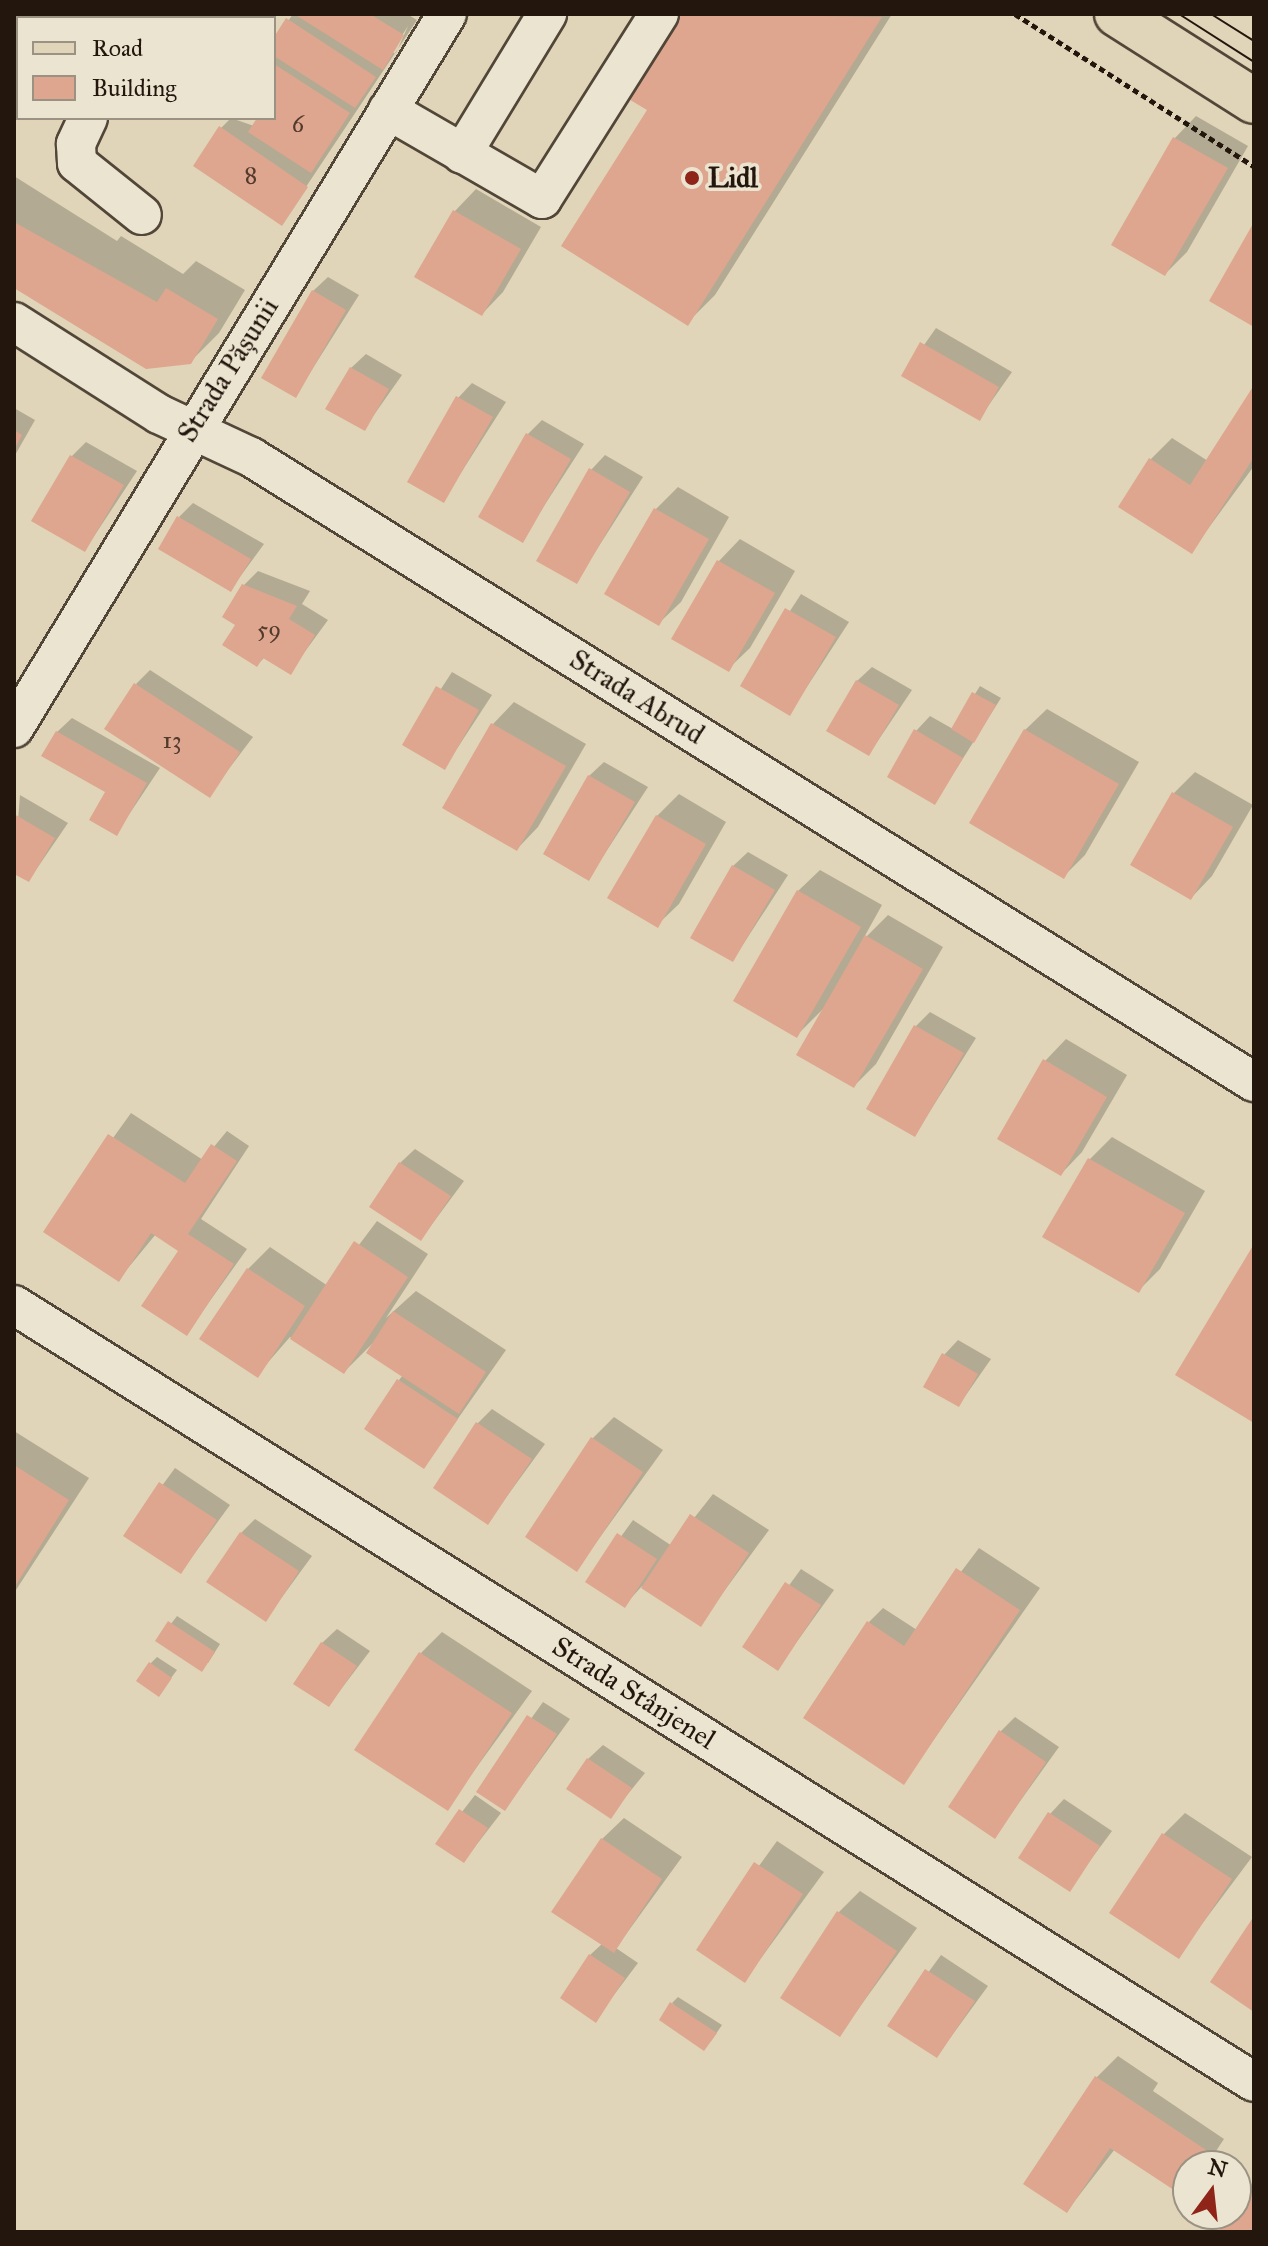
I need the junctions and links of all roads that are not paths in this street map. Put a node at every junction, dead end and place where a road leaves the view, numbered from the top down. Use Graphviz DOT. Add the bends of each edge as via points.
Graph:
graph roads {
  1 [pos="447,14"];
  2 [pos="547,14"];
  3 [pos="659,14"];
  4 [pos="1117,14"];
  5 [pos="1254,101"];
  6 [pos="388,110"];
  7 [pos="87,120"];
  8 [pos="462,154"];
  9 [pos="142,215"];
  10 [pos="14,322"];
  11 [pos="190,430"];
  12 [pos="14,728"];
  13 [pos="1254,1082"];
  14 [pos="14,1305"];
  15 [pos="1254,2082"];
  1 -- 6 [label="street, Strada Pășunii"];
  2 -- 8 [label="street"];
  3 -- 8 [label="street" via="542,199"];
  4 -- 5 [label="main road"];
  6 -- 8 [label="street"];
  6 -- 11 [label="street, Strada Pășunii"];
  7 -- 9 [label="street" via="76,144 77,163"];
  10 -- 11 [label="street, Strada Abrud"];
  11 -- 12 [label="street, Strada Pășunii"];
  11 -- 13 [label="street, Strada Abrud" via="251,457"];
  14 -- 15 [label="street, Strada Stânjenel"];
}
